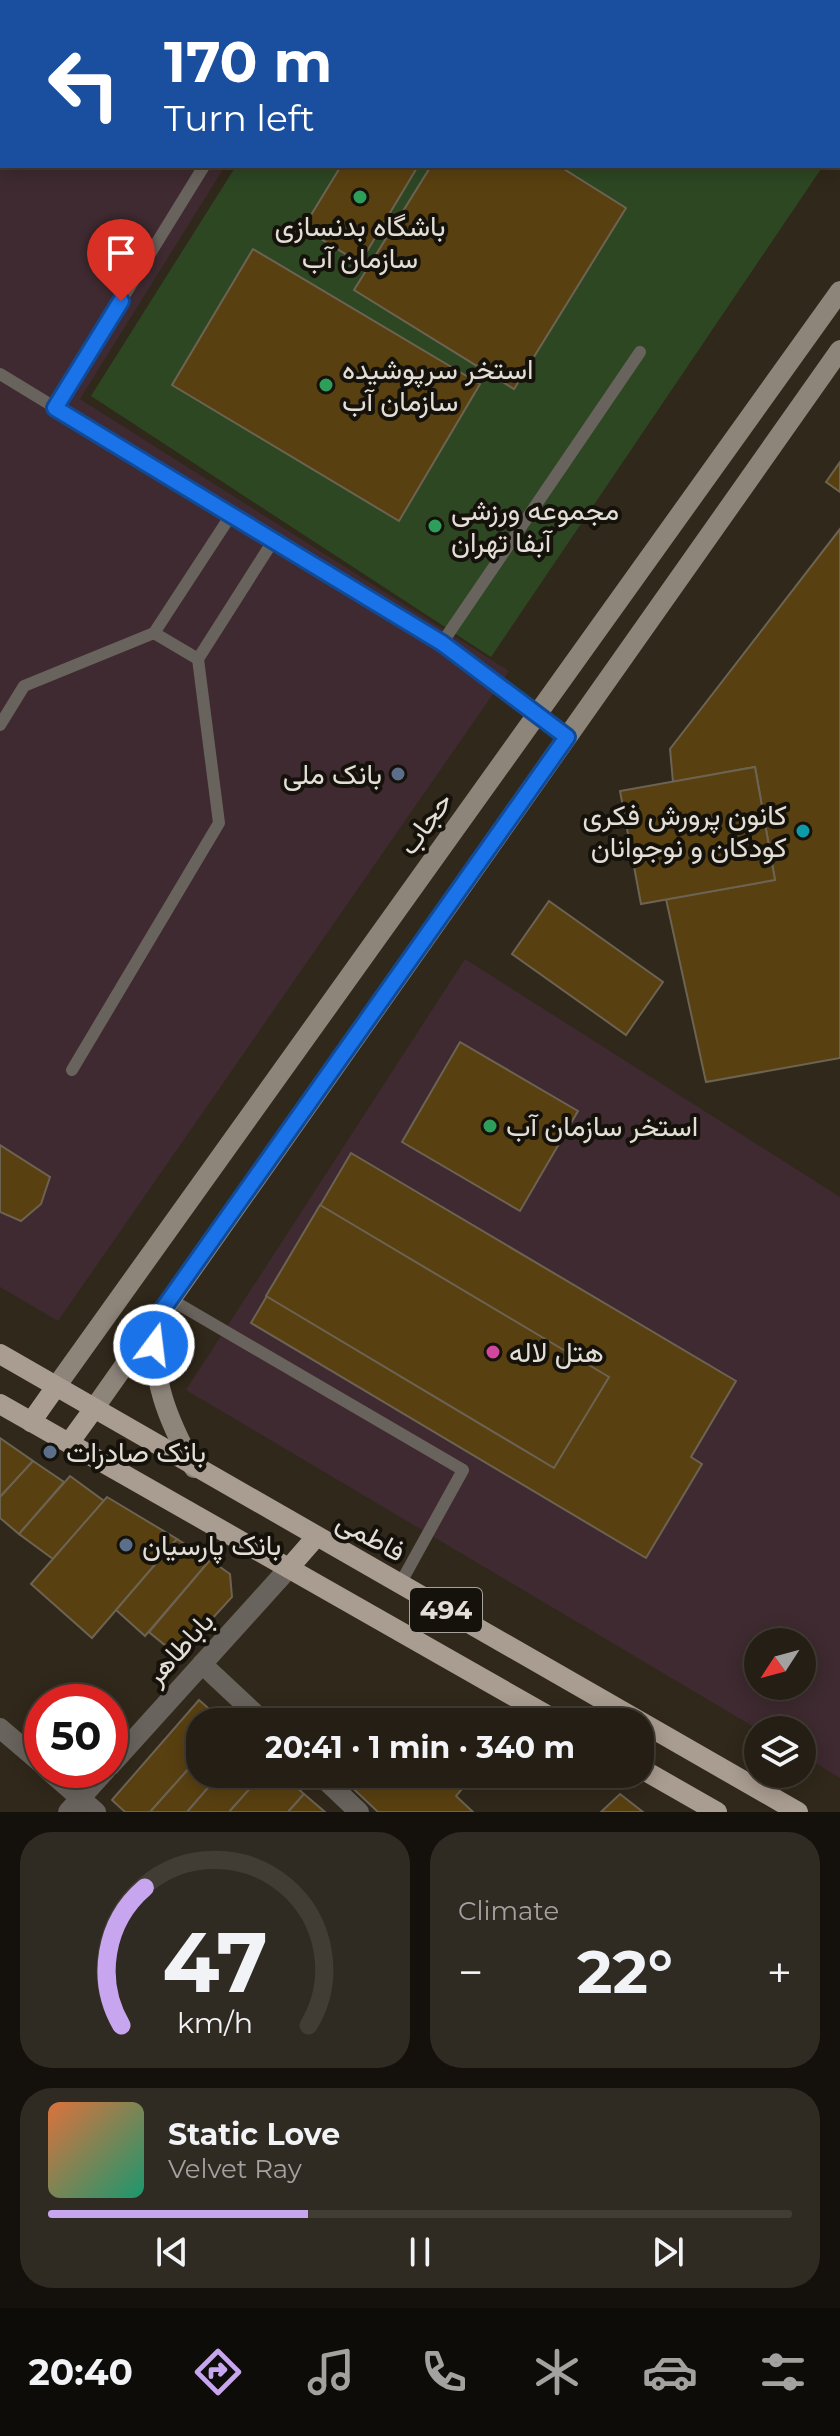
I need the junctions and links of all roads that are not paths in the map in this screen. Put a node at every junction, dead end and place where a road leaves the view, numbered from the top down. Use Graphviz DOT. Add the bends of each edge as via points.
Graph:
graph roads {
  1 [pos="203,168"];
  2 [pos="840,291"];
  3 [pos="840,350"];
  4 [pos="640,352"];
  5 [pos="0,374"];
  6 [pos="55,408"];
  7 [pos="231,515"];
  8 [pos="273,541"];
  9 [pos="154,633"];
  10 [pos="442,643"];
  11 [pos="198,659"];
  12 [pos="536,716"];
  13 [pos="0,725"];
  14 [pos="567,737"];
  15 [pos="72,1070"];
  16 [pos="170,1299"];
  17 [pos="157,1317"];
  18 [pos="0,1354"];
  19 [pos="55,1388"];
  20 [pos="0,1404"];
  21 [pos="93,1410"];
  22 [pos="31,1422"];
  23 [pos="69,1443"];
  24 [pos="194,1468"];
  25 [pos="316,1537"];
  26 [pos="289,1568"];
  27 [pos="400,1584"];
  28 [pos="202,1664"];
  29 [pos="249,1708"];
  30 [pos="534,1708"];
  31 [pos="0,1728"];
  32 [pos="128,1746"];
  33 [pos="24,1749"];
  34 [pos="654,1776"];
  35 [pos="65,1788"];
  36 [pos="95,1788"];
  37 [pos="334,1788"];
  38 [pos="82,1807"];
  39 [pos="359,1812"];
  40 [pos="717,1812"];
  41 [pos="798,1812"];
  1 -- 6 [label="lane"];
  2 -- 12 [label="main road, حجاب"];
  3 -- 14 [label="main road"];
  4 -- 10 [label="lane"];
  5 -- 6 [label="lane"];
  6 -- 7 [label="lane"];
  7 -- 8 [label="lane"];
  7 -- 9 [label="lane"];
  8 -- 10 [label="lane"];
  8 -- 11 [label="lane"];
  9 -- 11 [label="lane"];
  9 -- 13 [label="lane" via="24,686"];
  10 -- 12 [label="lane"];
  11 -- 15 [label="lane" via="219,823"];
  12 -- 14 [label="lane"];
  12 -- 19 [label="main road, حجاب"];
  14 -- 16 [label="main road"];
  16 -- 17 [label="main road"];
  16 -- 27 [label="lane" via="463,1470"];
  17 -- 21 [label="main road"];
  17 -- 24 [label="main road" via="154,1345 161,1398"];
  18 -- 19 [label="main road, فاطمی / 494"];
  19 -- 21 [label="main road, فاطمی / 494"];
  19 -- 22 [label="main road"];
  20 -- 22 [label="main road, 494"];
  21 -- 23 [label="main road"];
  21 -- 24 [label="main road, فاطمی / 494"];
  22 -- 23 [label="main road, 494"];
  23 -- 26 [label="main road, 494"];
  24 -- 25 [label="main road, فاطمی / 494"];
  25 -- 26 [label="main road"];
  25 -- 27 [label="main road, فاطمی / 494"];
  26 -- 28 [label="street, باباطاهر"];
  26 -- 30 [label="main road, 494"];
  27 -- 41 [label="main road, فاطمی / 494"];
  28 -- 29 [label="street"];
  28 -- 32 [label="street, باباطاهر"];
  31 -- 33 [label="street"];
  34 -- 40 [label="main road"];
  35 -- 38 [label="street"];
  36 -- 38 [label="street, باباطاهر"];
  37 -- 39 [label="street"];
}
